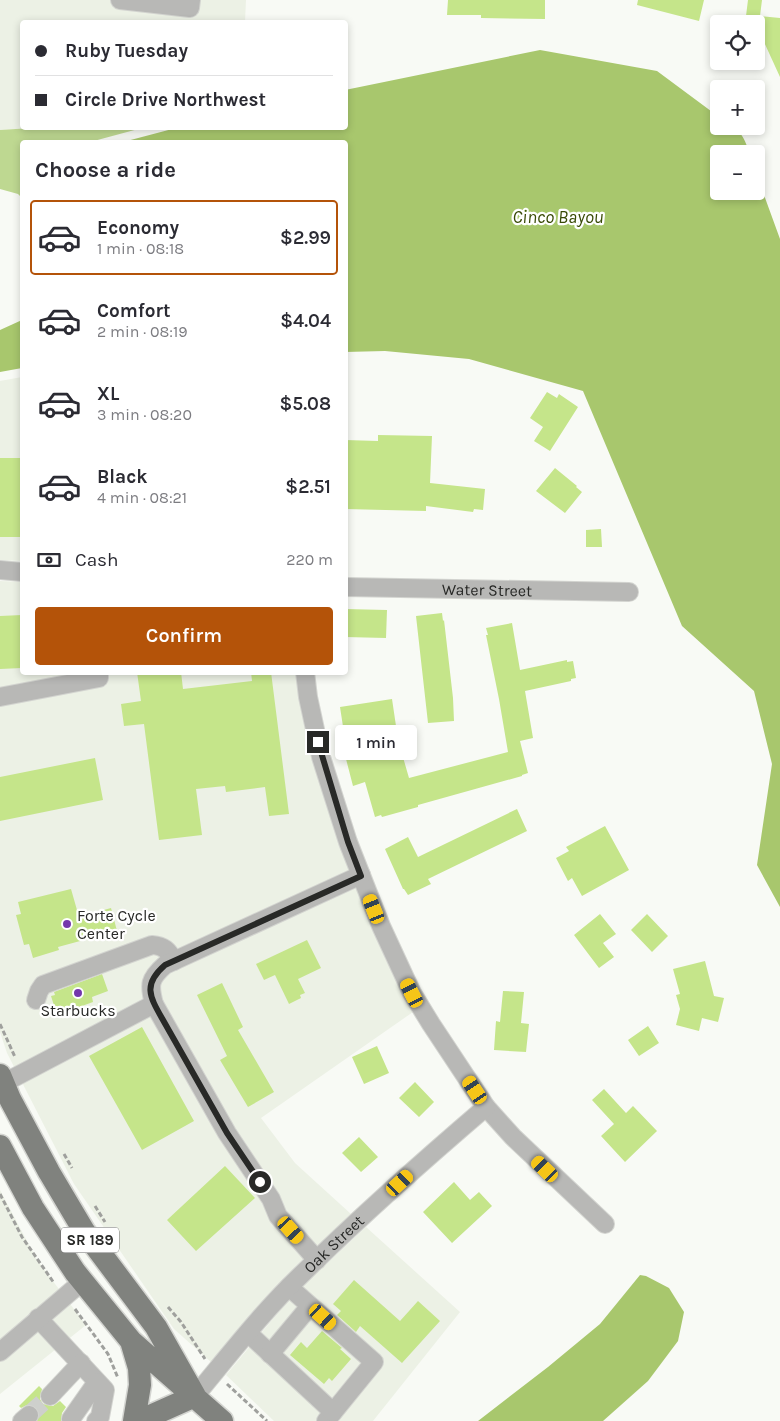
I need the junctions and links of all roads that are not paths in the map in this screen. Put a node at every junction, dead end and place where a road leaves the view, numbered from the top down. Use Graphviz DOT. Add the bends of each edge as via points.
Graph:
graph roads {
  1 [pos="120,0"];
  2 [pos="191,0"];
  3 [pos="0,570"];
  4 [pos="20,572"];
  5 [pos="348,587"];
  6 [pos="629,592"];
  7 [pos="99,675"];
  8 [pos="305,675"];
  9 [pos="0,697"];
  10 [pos="361,876"];
  11 [pos="174,961"];
  12 [pos="36,1000"];
  13 [pos="154,1004"];
  14 [pos="5,1079"];
  15 [pos="486,1107"];
  16 [pos="0,1146"];
  17 [pos="604,1224"];
  18 [pos="317,1260"];
  19 [pos="82,1281"];
  20 [pos="289,1287"];
  21 [pos="310,1306"];
  22 [pos="38,1318"];
  23 [pos="248,1333"];
  24 [pos="131,1341"];
  25 [pos="0,1352"];
  26 [pos="270,1354"];
  27 [pos="81,1363"];
  28 [pos="98,1382"];
  29 [pos="50,1396"];
  30 [pos="195,1396"];
  31 [pos="329,1417"];
  32 [pos="72,1419"];
  33 [pos="96,1421"];
  34 [pos="134,1421"];
  35 [pos="139,1421"];
  36 [pos="184,1421"];
  37 [pos="222,1421"];
  1 -- 2 [label="street" via="190,8"];
  3 -- 4 [label="street"];
  5 -- 6 [label="street, Water Street"];
  7 -- 9 [label="street" via="99,678"];
  8 -- 10 [label="street" via="321,757"];
  10 -- 11 [label="street"];
  10 -- 15 [label="street" via="412,993"];
  11 -- 12 [label="street" via="162,946 152,945 43,985"];
  11 -- 13 [label="street" via="155,974 150,987"];
  13 -- 14 [label="street"];
  13 -- 18 [label="street" via="227,1133 272,1199 278,1216"];
  14 -- 30 [label="main road, SR 189" via="10,1099 84,1231 156,1327"];
  15 -- 17 [label="street"];
  15 -- 18 [label="street, Oak Street" via="427,1157"];
  16 -- 19 [label="main road, SR 189" via="33,1208"];
  18 -- 20 [label="street, Oak Street"];
  19 -- 22 [label="street"];
  19 -- 24 [label="main road, SR 189"];
  20 -- 21 [label="street"];
  20 -- 23 [label="street, Oak Street"];
  21 -- 26 [label="street"];
  21 -- 31 [label="street" via="374,1362"];
  22 -- 25 [label="street"];
  22 -- 27 [label="street"];
  23 -- 26 [label="street"];
  23 -- 30 [label="street, Oak Street"];
  24 -- 30 [label="main road, SR 189"];
  24 -- 34 [label="main road" via="140,1385"];
  26 -- 31 [label="street"];
  27 -- 28 [label="street"];
  27 -- 29 [label="street"];
  28 -- 32 [label="street"];
  28 -- 33 [label="street" via="105,1390 100,1417"];
  30 -- 35 [label="main road"];
  30 -- 36 [label="main road"];
  30 -- 37 [label="main road, SR 189"];
}
